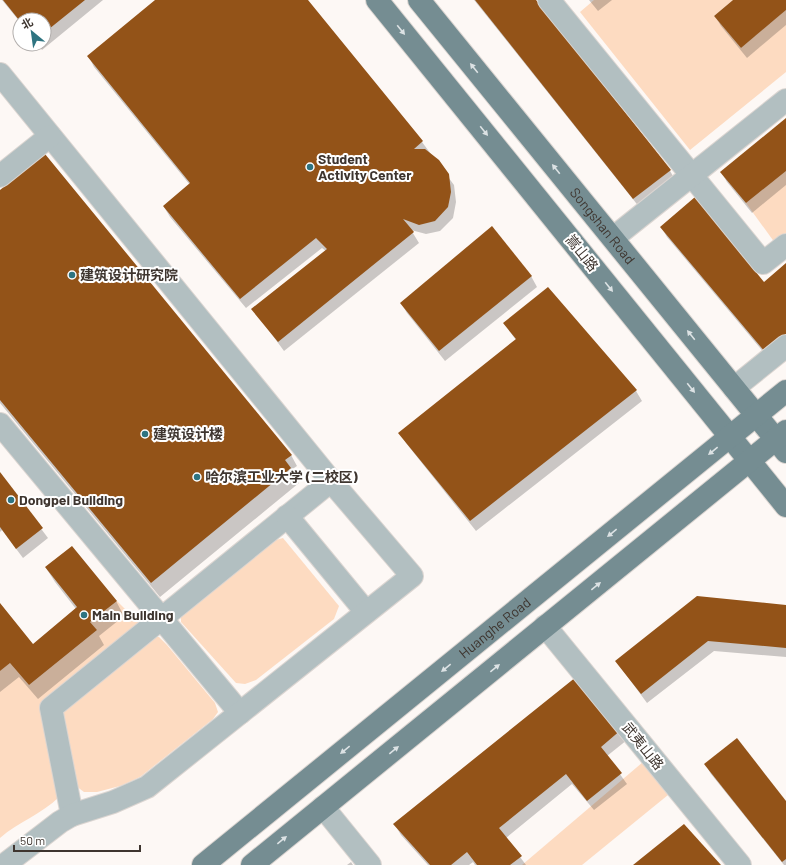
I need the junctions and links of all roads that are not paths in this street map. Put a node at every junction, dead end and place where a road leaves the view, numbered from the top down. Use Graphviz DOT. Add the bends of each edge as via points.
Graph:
graph roads {
  1 [pos="377,0"];
  2 [pos="419,0"];
  3 [pos="549,0"];
  4 [pos="0,74"];
  5 [pos="786,100"];
  6 [pos="50,136"];
  7 [pos="0,176"];
  8 [pos="691,177"];
  9 [pos="613,238"];
  10 [pos="786,245"];
  11 [pos="786,346"];
  12 [pos="734,388"];
  13 [pos="786,391"];
  14 [pos="756,415"];
  15 [pos="0,424"];
  16 [pos="730,437"];
  17 [pos="782,441"];
  18 [pos="749,461"];
  19 [pos="331,481"];
  20 [pos="786,506"];
  21 [pos="287,516"];
  22 [pos="366,612"];
  23 [pos="162,618"];
  24 [pos="546,626"];
  25 [pos="240,713"];
  26 [pos="323,807"];
  27 [pos="72,815"];
  28 [pos="27,858"];
  29 [pos="4,865"];
  30 [pos="202,865"];
  31 [pos="252,865"];
  32 [pos="370,865"];
  33 [pos="740,865"];
  1 -- 16 [label="main road, 嵩山路, one-way"];
  9 -- 2 [label="main road, Songshan Road, one-way"];
  3 -- 8 [label="street"];
  4 -- 6 [label="street"];
  5 -- 8 [label="street"];
  6 -- 7 [label="street"];
  6 -- 19 [label="street"];
  8 -- 9 [label="street"];
  8 -- 10 [label="street" via="764,263"];
  12 -- 9 [label="main road, Songshan Road, one-way"];
  11 -- 12 [label="street"];
  12 -- 14 [label="main road, Songshan Road"];
  13 -- 14 [label="main road, Huanghe Road"];
  14 -- 16 [label="main road, Huanghe Road"];
  14 -- 17 [label="main road, Songshan Road"];
  15 -- 23 [label="street"];
  16 -- 18 [label="main road, 嵩山路"];
  16 -- 30 [label="main road, Huanghe Road, one-way"];
  17 -- 18 [label="main road"];
  18 -- 20 [label="main road, 嵩山路"];
  24 -- 18 [label="main road, one-way"];
  19 -- 21 [label="street"];
  19 -- 22 [label="street" via="412,576"];
  21 -- 22 [label="street"];
  21 -- 23 [label="street"];
  22 -- 25 [label="street"];
  23 -- 25 [label="street"];
  23 -- 27 [label="street" via="51,708"];
  26 -- 24 [label="main road, one-way"];
  24 -- 33 [label="street, 武夷山路"];
  25 -- 27 [label="street" via="148,787"];
  31 -- 26 [label="main road, one-way"];
  26 -- 32 [label="street"];
  27 -- 28 [label="street" via="60,822"];
  28 -- 29 [label="street"];
}
